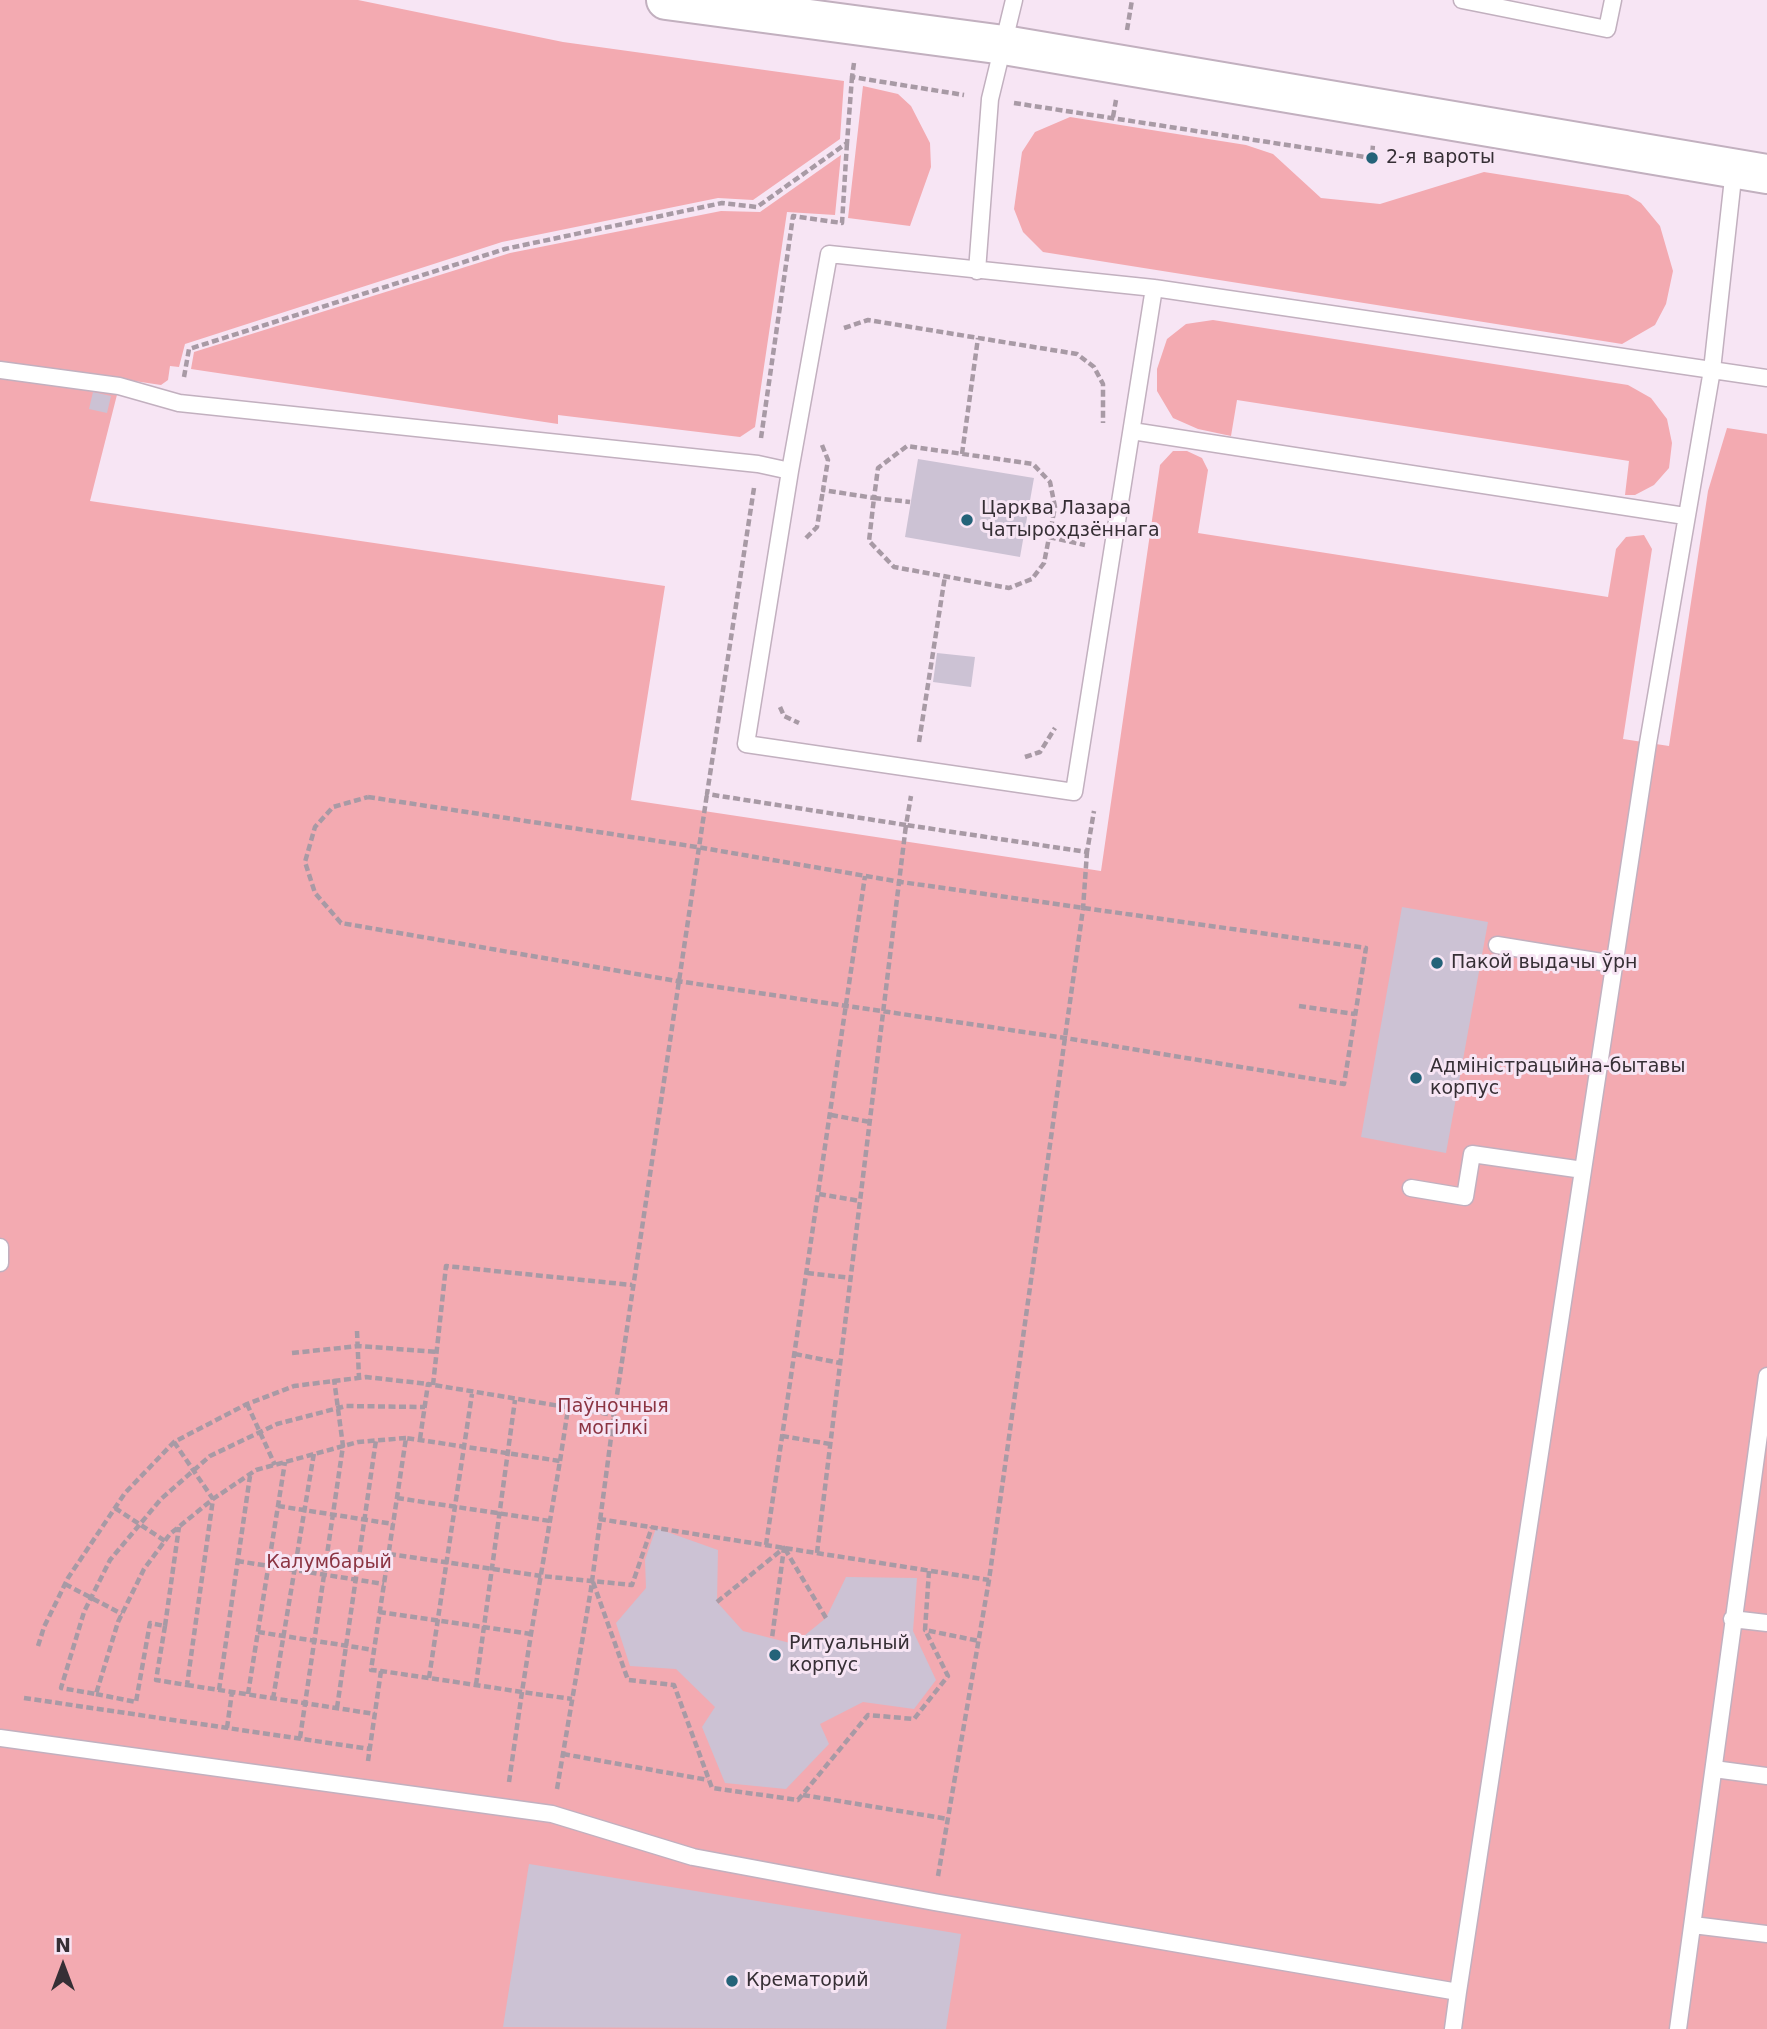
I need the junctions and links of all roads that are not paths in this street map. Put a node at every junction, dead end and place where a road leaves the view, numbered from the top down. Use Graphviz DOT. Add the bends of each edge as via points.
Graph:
graph roads {
  1 [pos="666,0"];
  2 [pos="1014,0"];
  3 [pos="1462,0"];
  4 [pos="1613,0"];
  5 [pos="1004,45"];
  6 [pos="1751,171"];
  7 [pos="977,271"];
  8 [pos="1154,288"];
  9 [pos="0,370"];
  10 [pos="1712,370"];
  11 [pos="1767,378"];
  12 [pos="1132,431"];
  13 [pos="790,471"];
  14 [pos="1685,516"];
  15 [pos="1497,945"];
  16 [pos="1615,964"];
  17 [pos="1583,1170"];
  18 [pos="1411,1188"];
  19 [pos="0,1247"];
  20 [pos="0,1263"];
  21 [pos="1767,1376"];
  22 [pos="1762,1472"];
  23 [pos="1732,1619"];
  24 [pos="1767,1623"];
  25 [pos="0,1738"];
  26 [pos="1714,1769"];
  27 [pos="1767,1776"];
  28 [pos="1693,1924"];
  29 [pos="1767,1934"];
  30 [pos="1458,1992"];
  31 [pos="1453,2029"];
  32 [pos="1678,2029"];
  1 -- 5 [label="main road"];
  2 -- 5 [label="lane"];
  3 -- 4 [label="lane" via="1607,29"];
  5 -- 6 [label="main road"];
  5 -- 7 [label="lane" via="990,99"];
  6 -- 10 [label="lane"];
  7 -- 8 [label="lane"];
  7 -- 13 [label="lane" via="829,254"];
  8 -- 10 [label="lane"];
  8 -- 12 [label="lane"];
  9 -- 13 [label="lane" via="119,386 179,403"];
  10 -- 11 [label="lane"];
  10 -- 14 [label="lane"];
  12 -- 13 [label="lane" via="1074,792 746,744"];
  12 -- 14 [label="lane"];
  14 -- 16 [label="lane"];
  15 -- 16 [label="lane"];
  16 -- 17 [label="lane"];
  17 -- 18 [label="lane" via="1472,1154 1465,1197"];
  17 -- 30 [label="lane"];
  19 -- 20 [label="lane"];
  21 -- 22 [label="lane"];
  22 -- 23 [label="lane"];
  23 -- 24 [label="lane"];
  23 -- 26 [label="lane"];
  25 -- 30 [label="lane" via="552,1814 693,1857"];
  26 -- 27 [label="lane"];
  26 -- 28 [label="lane"];
  28 -- 29 [label="lane"];
  28 -- 32 [label="lane"];
  30 -- 31 [label="lane"];
}
